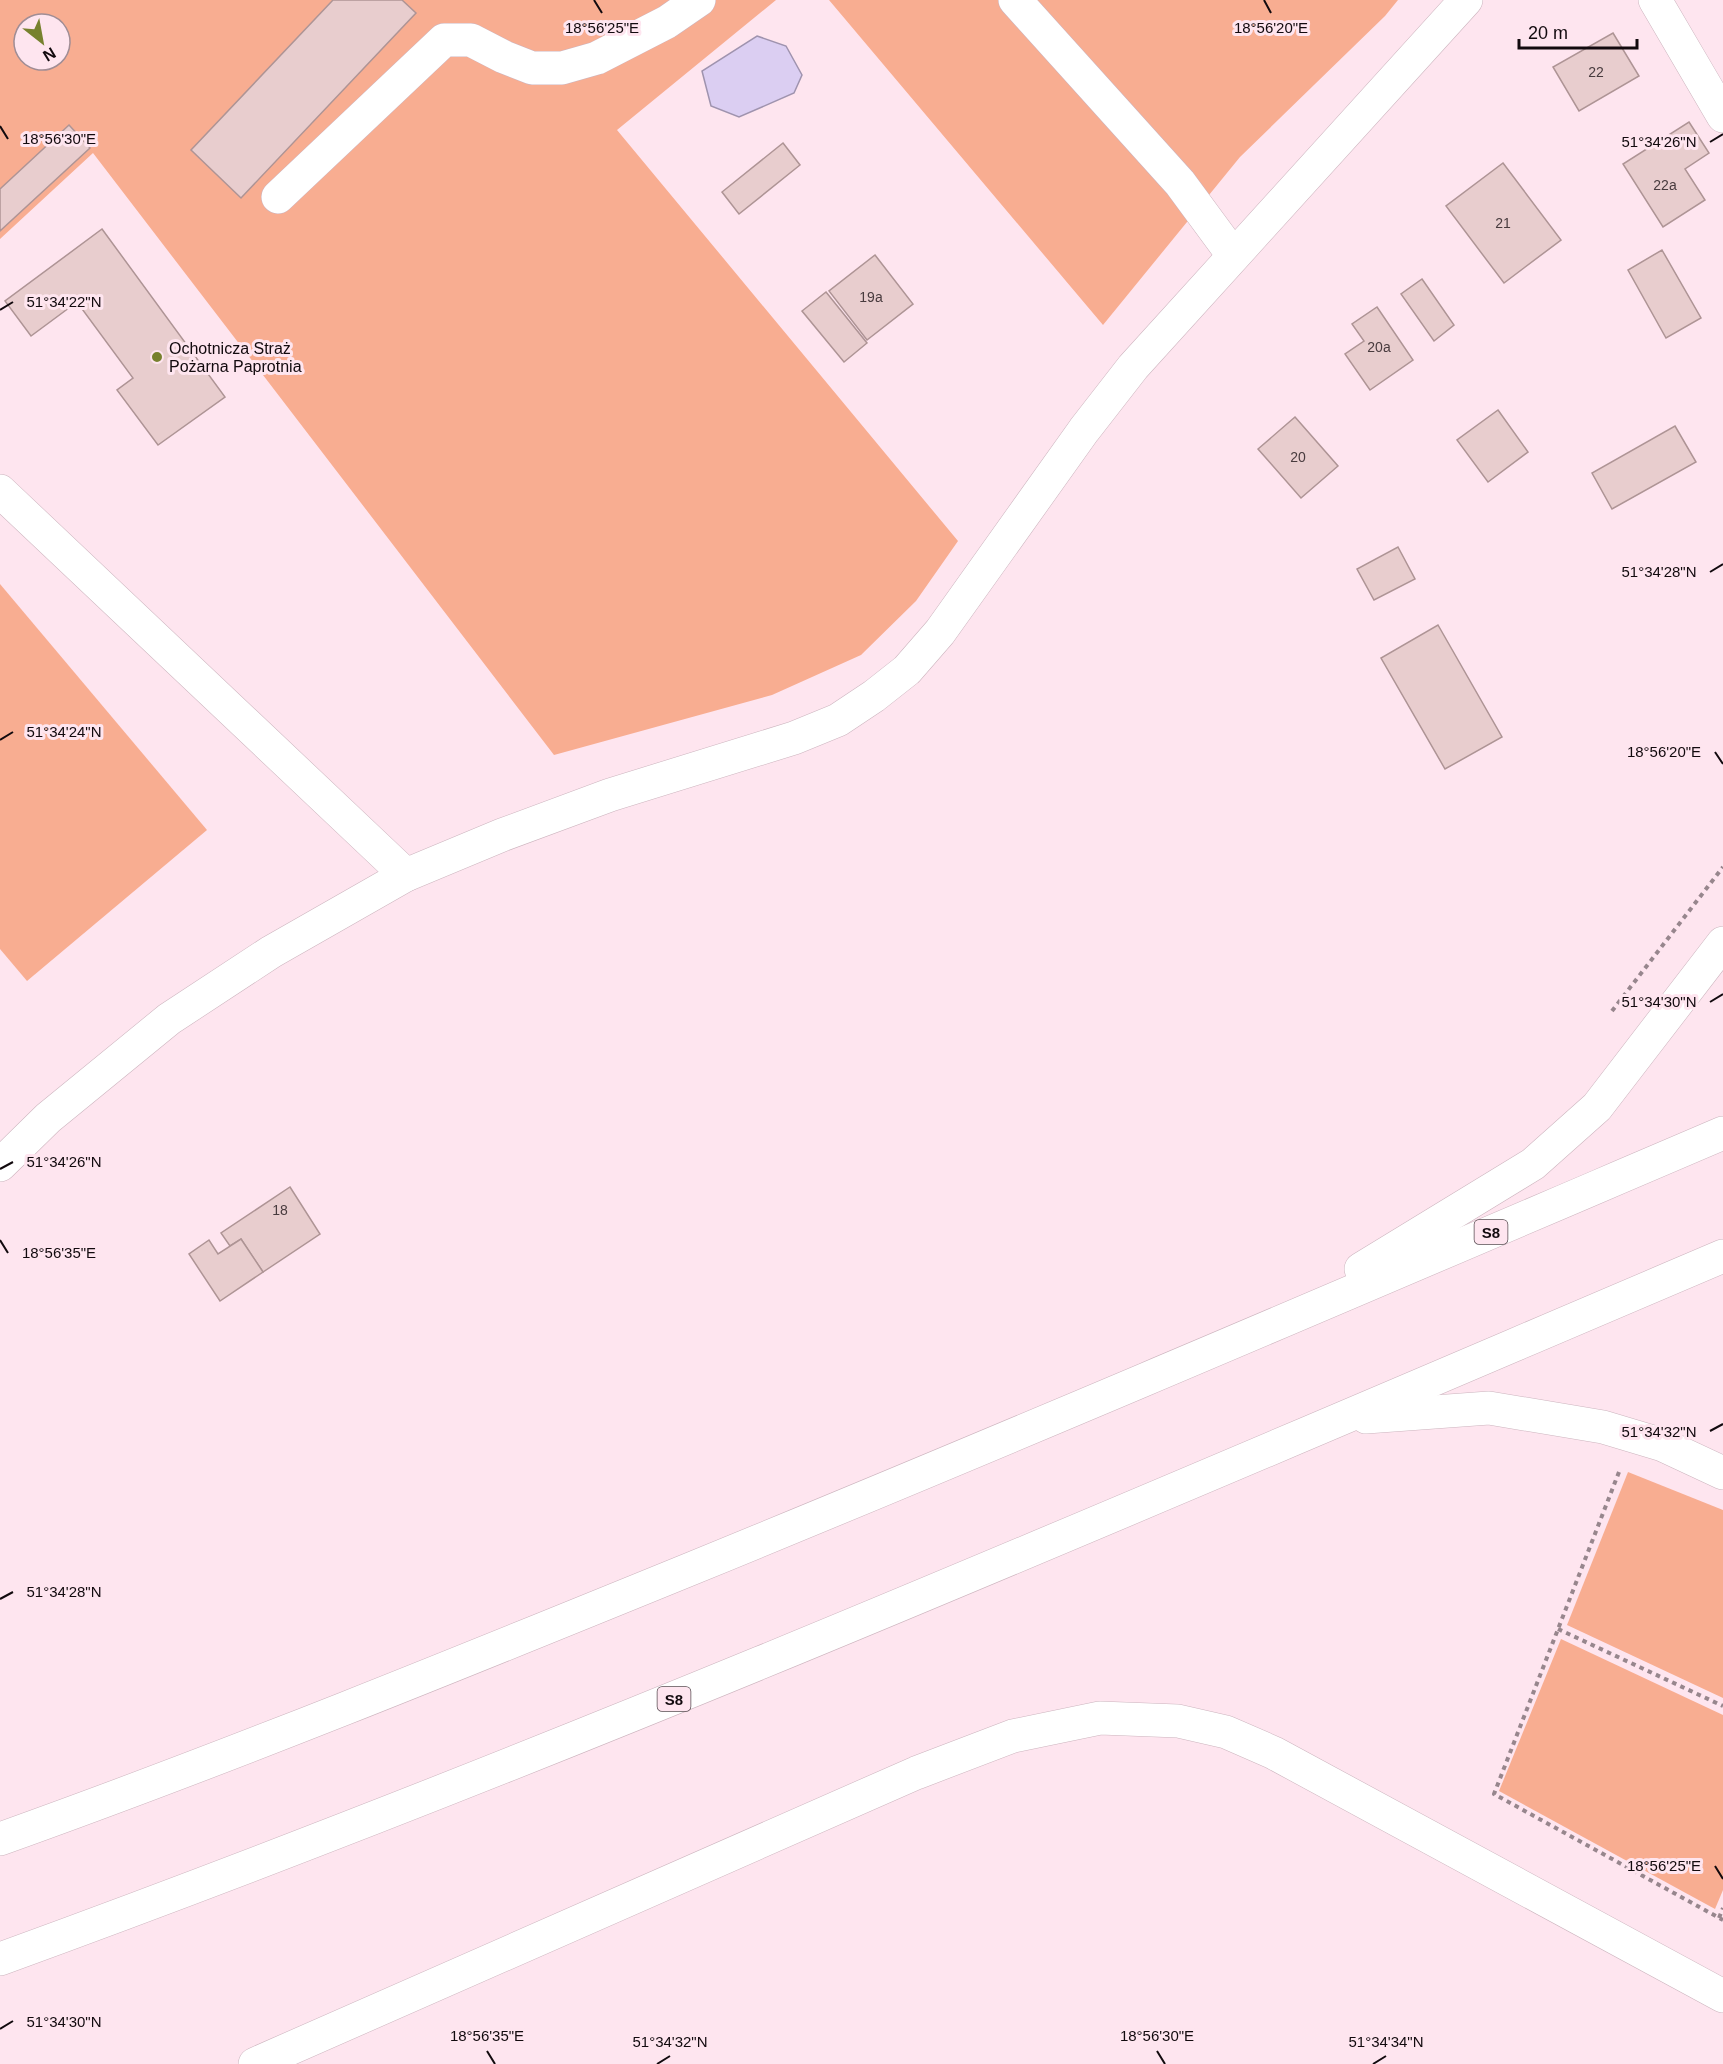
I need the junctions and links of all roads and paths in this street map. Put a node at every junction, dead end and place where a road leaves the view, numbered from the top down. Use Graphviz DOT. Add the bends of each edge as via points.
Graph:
graph roads {
  1 [pos="699,0"];
  2 [pos="1015,0"];
  3 [pos="1466,0"];
  4 [pos="1655,0"];
  5 [pos="1723,116"];
  6 [pos="278,197"];
  7 [pos="1233,255"];
  8 [pos="0,491"];
  9 [pos="1723,867"];
  10 [pos="406,875"];
  11 [pos="1723,943"];
  12 [pos="1612,1011"];
  13 [pos="1723,1133"];
  14 [pos="0,1165"];
  15 [pos="1723,1256"];
  16 [pos="1259,1330"];
  17 [pos="1340,1419"];
  18 [pos="1619,1472"];
  19 [pos="1723,1473"];
  20 [pos="1558,1629"];
  21 [pos="1723,1706"];
  22 [pos="0,1839"];
  23 [pos="1723,1908"];
  24 [pos="1721,1919"];
  25 [pos="0,1959"];
  26 [pos="1723,1996"];
  27 [pos="255,2064"];
  1 -- 6 [label="main road" via="667,22 597,58 562,68 532,68 471,40 444,40"];
  2 -- 7 [label="main road" via="1180,183"];
  3 -- 7 [label="main road"];
  4 -- 5 [label="main road"];
  7 -- 10 [label="main road" via="1132,367 940,632 907,670 874,696 838,720 794,738 610,795"];
  8 -- 10 [label="main road"];
  9 -- 12 [label="path"];
  10 -- 14 [label="main road" via="271,952 169,1019 48,1118"];
  11 -- 16 [label="main road" via="1597,1107 1533,1164"];
  13 -- 16 [label="main road, S8"];
  15 -- 17 [label="main road, S8"];
  16 -- 22 [label="main road, S8" via="555,1625"];
  17 -- 19 [label="main road" via="1489,1408 1603,1427 1663,1445"];
  17 -- 25 [label="main road, S8" via="576,1739 351,1829"];
  18 -- 20 [label="path"];
  20 -- 21 [label="path"];
  20 -- 24 [label="path" via="1494,1794"];
  23 -- 24 [label="path"];
  26 -- 27 [label="main road" via="1274,1753 1226,1731 1178,1721 1100,1718 1012,1736 916,1773"];
}
